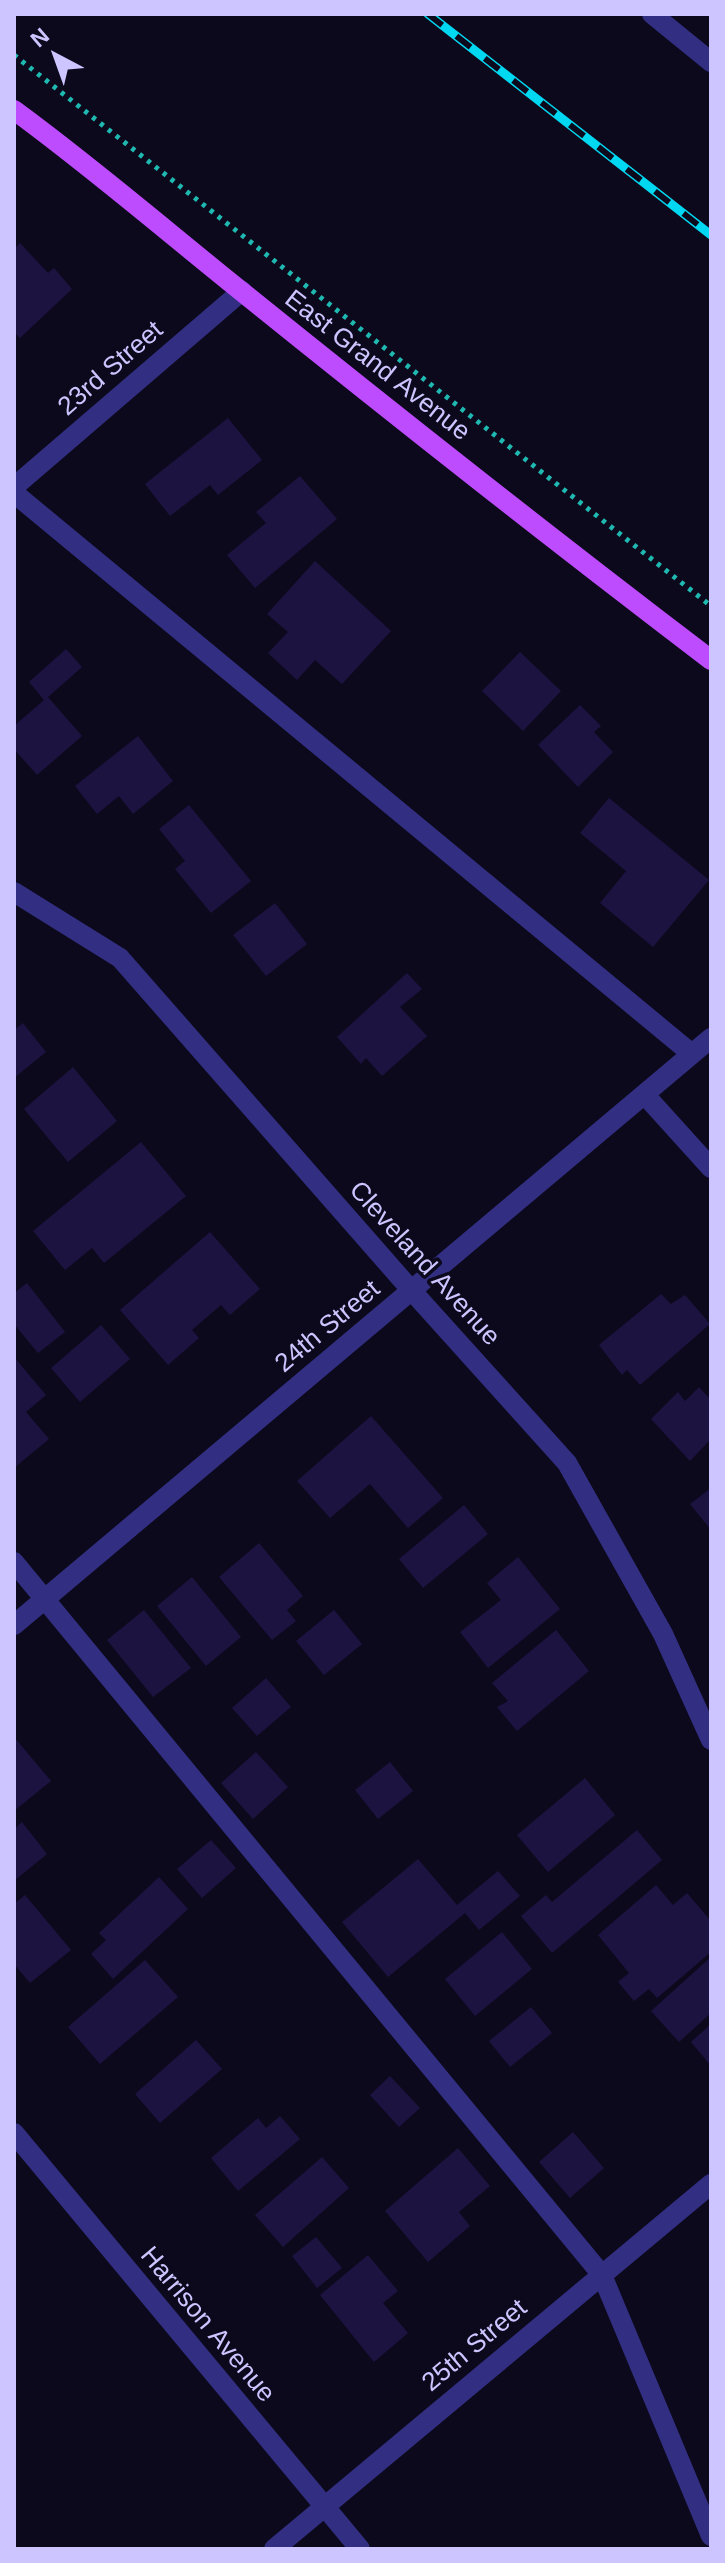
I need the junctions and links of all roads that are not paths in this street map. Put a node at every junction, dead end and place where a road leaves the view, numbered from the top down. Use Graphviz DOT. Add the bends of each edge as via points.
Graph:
graph roads {
  1 [pos="652,14"];
  2 [pos="711,62"];
  3 [pos="14,110"];
  4 [pos="242,291"];
  5 [pos="14,487"];
  6 [pos="14,493"];
  7 [pos="711,660"];
  8 [pos="14,892"];
  9 [pos="711,1038"];
  10 [pos="692,1054"];
  11 [pos="645,1095"];
  12 [pos="711,1168"];
  13 [pos="412,1291"];
  14 [pos="14,1562"];
  15 [pos="45,1599"];
  16 [pos="14,1625"];
  17 [pos="711,1740"];
  18 [pos="14,2133"];
  19 [pos="711,2184"];
  20 [pos="602,2275"];
  21 [pos="323,2506"];
  22 [pos="711,2536"];
  23 [pos="274,2549"];
  24 [pos="360,2549"];
  1 -- 2 [label="street"];
  3 -- 4 [label="main road, East Grand Avenue"];
  4 -- 5 [label="street, 23rd Street"];
  4 -- 7 [label="main road, East Grand Avenue"];
  6 -- 10 [label="street"];
  8 -- 13 [label="street, Cleveland Avenue" via="120,958"];
  9 -- 10 [label="street, 24th Street"];
  10 -- 11 [label="street, 24th Street"];
  11 -- 12 [label="street"];
  11 -- 13 [label="street, 24th Street"];
  13 -- 15 [label="street, 24th Street"];
  13 -- 17 [label="street, Cleveland Avenue" via="567,1463 663,1634"];
  14 -- 15 [label="street"];
  15 -- 16 [label="street, 24th Street"];
  15 -- 20 [label="street"];
  18 -- 21 [label="street, Harrison Avenue"];
  19 -- 20 [label="street, 25th Street"];
  20 -- 21 [label="street, 25th Street"];
  20 -- 22 [label="street"];
  21 -- 23 [label="street, 25th Street"];
  21 -- 24 [label="street, Harrison Avenue"];
}
